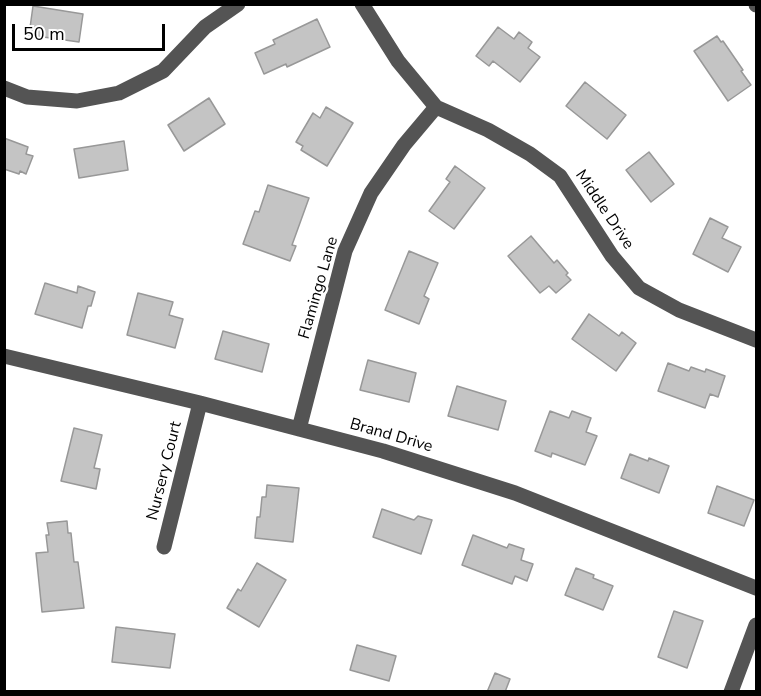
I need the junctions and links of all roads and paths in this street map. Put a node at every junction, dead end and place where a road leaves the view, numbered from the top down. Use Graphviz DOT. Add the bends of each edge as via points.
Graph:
graph roads {
  1 [pos="238,4"];
  2 [pos="362,4"];
  3 [pos="4,88"];
  4 [pos="436,108"];
  5 [pos="756,340"];
  6 [pos="4,356"];
  7 [pos="200,403"];
  8 [pos="299,429"];
  9 [pos="165,547"];
  10 [pos="756,588"];
  11 [pos="756,625"];
  12 [pos="731,692"];
  1 -- 3 [label="street" via="205,27 163,71 119,93 77,101 27,98"];
  2 -- 4 [label="street, Middle Drive" via="398,61"];
  4 -- 5 [label="street, Middle Drive" via="488,130 560,176 612,256 639,288 679,310"];
  4 -- 8 [label="street, Flamingo Lane" via="404,145 371,194 345,251"];
  6 -- 7 [label="street, Brand Drive"];
  7 -- 8 [label="street, Brand Drive"];
  7 -- 9 [label="street, Nursery Court"];
  8 -- 10 [label="street, Brand Drive" via="515,493"];
  11 -- 12 [label="street"];
}
